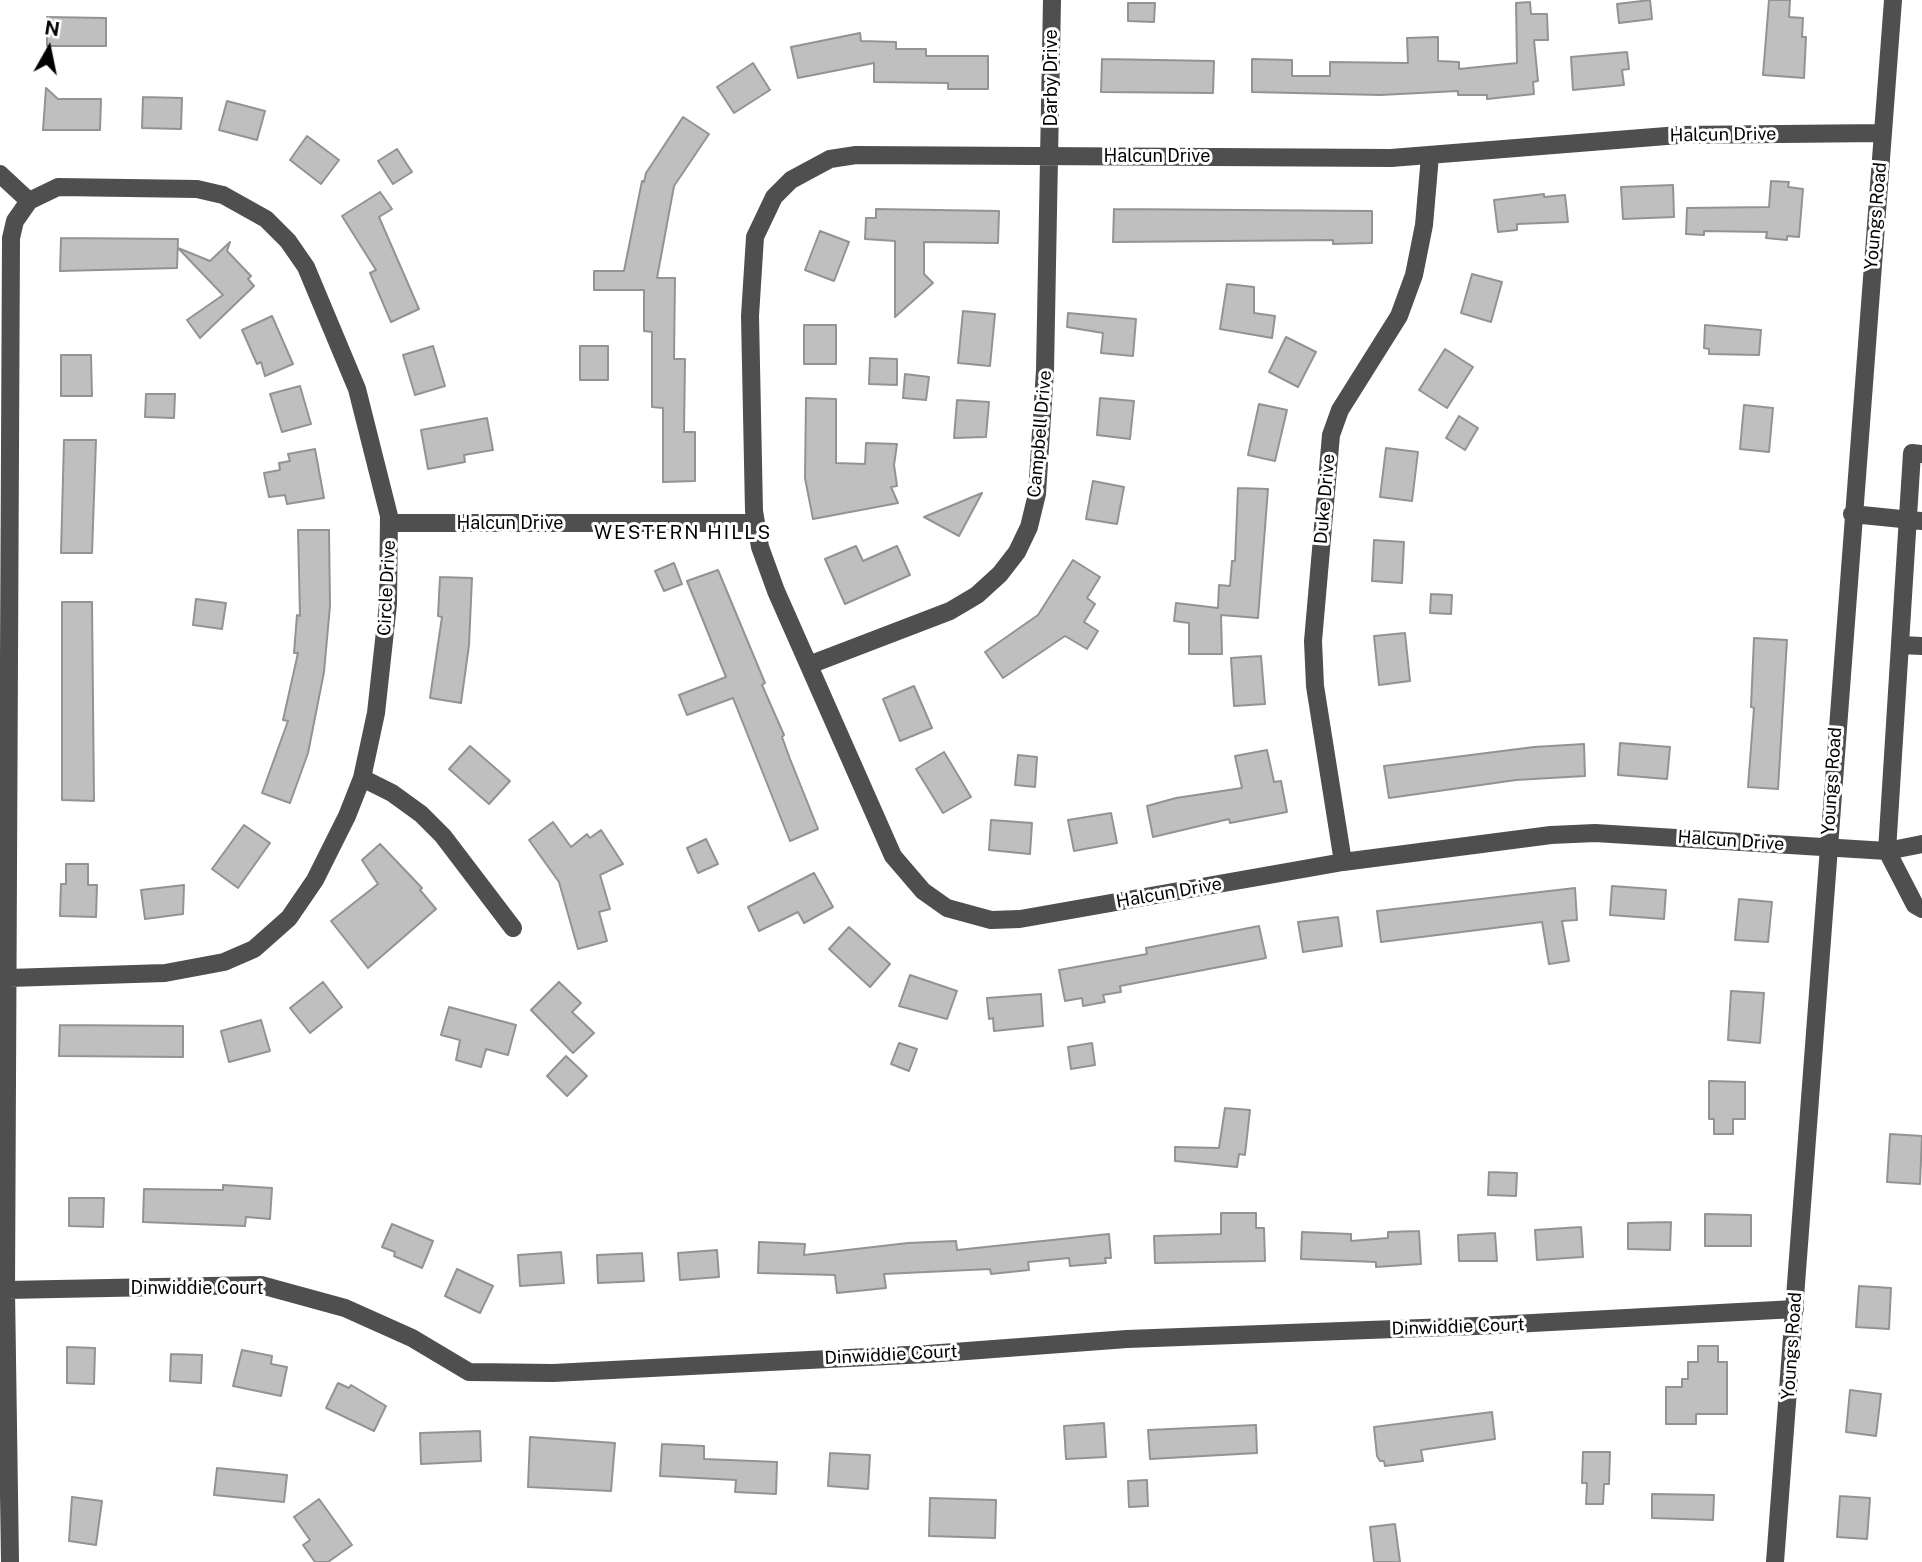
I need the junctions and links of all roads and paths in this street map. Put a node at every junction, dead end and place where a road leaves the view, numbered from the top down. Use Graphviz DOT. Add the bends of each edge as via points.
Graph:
graph roads {
  1 [pos="1052,0"];
  2 [pos="1892,0"];
  3 [pos="1883,133"];
  4 [pos="1050,156"];
  5 [pos="1430,156"];
  6 [pos="0,174"];
  7 [pos="29,201"];
  8 [pos="1922,454"];
  9 [pos="1852,514"];
  10 [pos="1915,520"];
  11 [pos="390,523"];
  12 [pos="755,523"];
  13 [pos="1914,575"];
  14 [pos="1901,645"];
  15 [pos="1922,646"];
  16 [pos="809,665"];
  17 [pos="362,778"];
  18 [pos="1922,844"];
  19 [pos="1827,848"];
  20 [pos="1887,851"];
  21 [pos="1343,862"];
  22 [pos="1922,909"];
  23 [pos="513,928"];
  24 [pos="9,978"];
  25 [pos="6,1290"];
  26 [pos="1795,1309"];
  27 [pos="10,1562"];
  28 [pos="1775,1562"];
  1 -- 4 [label="street, Darby Drive"];
  2 -- 3 [label="street, Youngs Road"];
  3 -- 5 [label="street, Halcun Drive" via="1679,135"];
  3 -- 9 [label="street, Youngs Road"];
  4 -- 5 [label="street, Halcun Drive"];
  4 -- 12 [label="street, Halcun Drive" via="856,155 830,159 791,180 774,197 762,219 752,257"];
  4 -- 16 [label="street, Campbell Drive" via="1045,370 1037,494 1029,527 1000,574 950,611"];
  5 -- 21 [label="street, Duke Drive" via="1424,225 1399,316 1340,410 1331,435 1313,641 1315,686"];
  6 -- 7 [label="street"];
  7 -- 11 [label="street, Circle Drive" via="58,187 197,189 223,195 266,219 306,267 357,388"];
  7 -- 24 [label="street" via="15,221 11,251"];
  8 -- 10 [label="street" via="1912,453"];
  9 -- 10 [label="street"];
  9 -- 19 [label="street, Youngs Road"];
  10 -- 13 [label="street"];
  11 -- 12 [label="street, Halcun Drive"];
  11 -- 17 [label="street, Circle Drive" via="379,686"];
  12 -- 16 [label="street, Halcun Drive" via="776,591"];
  13 -- 14 [label="street"];
  14 -- 15 [label="street"];
  14 -- 20 [label="street"];
  16 -- 21 [label="street, Halcun Drive" via="893,856 923,891 963,914 991,920 1020,919"];
  17 -- 23 [label="street" via="421,814"];
  17 -- 24 [label="street, Circle Drive" via="315,880 289,919 254,949 224,962 165,973"];
  18 -- 20 [label="street, Halcun Drive"];
  19 -- 20 [label="street, Halcun Drive"];
  19 -- 21 [label="street, Halcun Drive" via="1595,833"];
  19 -- 26 [label="street, Youngs Road"];
  20 -- 22 [label="street" via="1915,905"];
  24 -- 25 [label="street"];
  25 -- 26 [label="street, Dinwiddie Court" via="261,1284 345,1308 411,1338 469,1372 567,1372 1127,1339"];
  25 -- 27 [label="street"];
  26 -- 28 [label="street, Youngs Road"];
}
